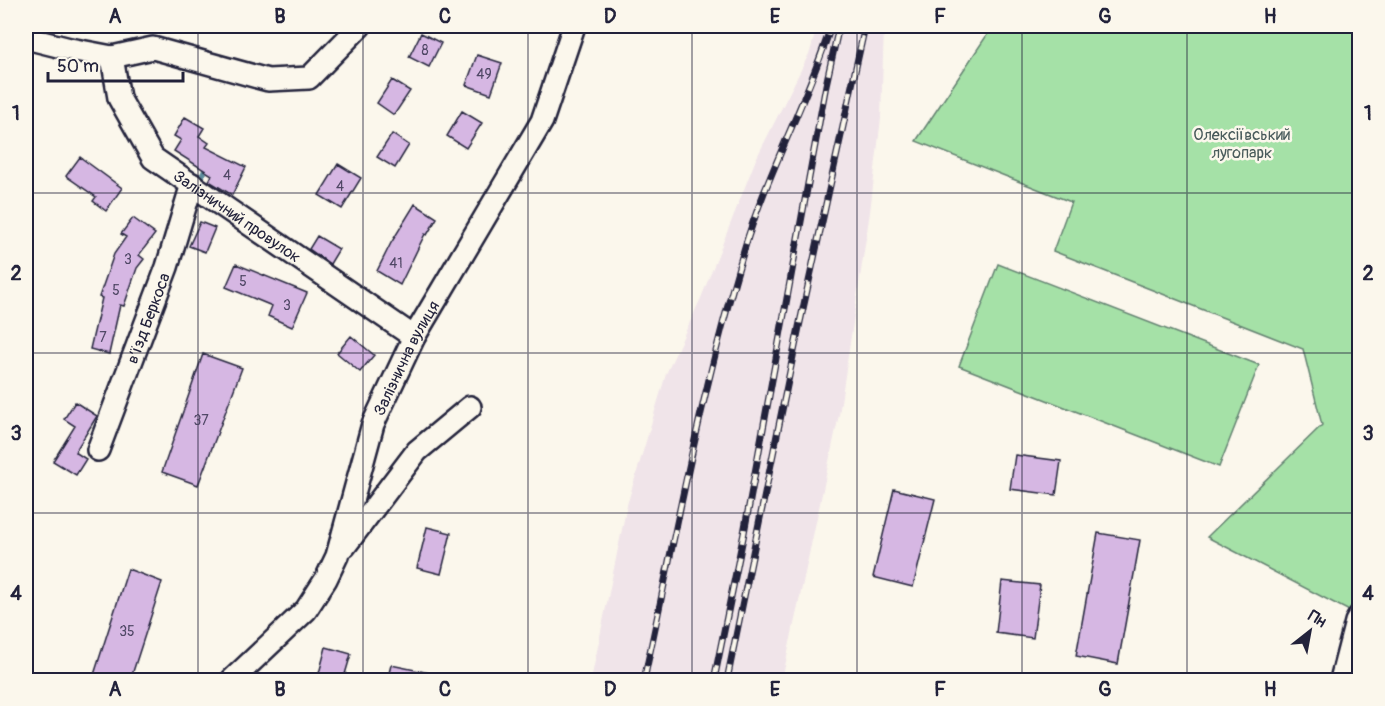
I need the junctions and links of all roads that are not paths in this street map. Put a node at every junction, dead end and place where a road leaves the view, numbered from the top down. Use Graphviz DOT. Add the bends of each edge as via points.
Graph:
graph roads {
  1 [pos="360,26"];
  2 [pos="574,26"];
  3 [pos="26,38"];
  4 [pos="112,57"];
  5 [pos="196,188"];
  6 [pos="414,337"];
  7 [pos="470,407"];
  8 [pos="98,450"];
  9 [pos="337,556"];
  10 [pos="1359,615"];
  11 [pos="232,681"];
  12 [pos="1341,681"];
  1 -- 4 [label="street" via="309,78 268,80 153,48"];
  2 -- 6 [label="street, Залізнична вулиця" via="542,121"];
  3 -- 4 [label="street"];
  4 -- 5 [label="street, Залізничний провулок" via="118,98 153,158"];
  5 -- 6 [label="street, Залізничний провулок"];
  5 -- 8 [label="street, в’їзд Беркоса"];
  6 -- 9 [label="street, Залізнична вулиця" via="373,424"];
  7 -- 9 [label="street" via="417,451"];
  9 -- 11 [label="street, Залізнична вулиця" via="306,610"];
  10 -- 12 [label="street"];
}
